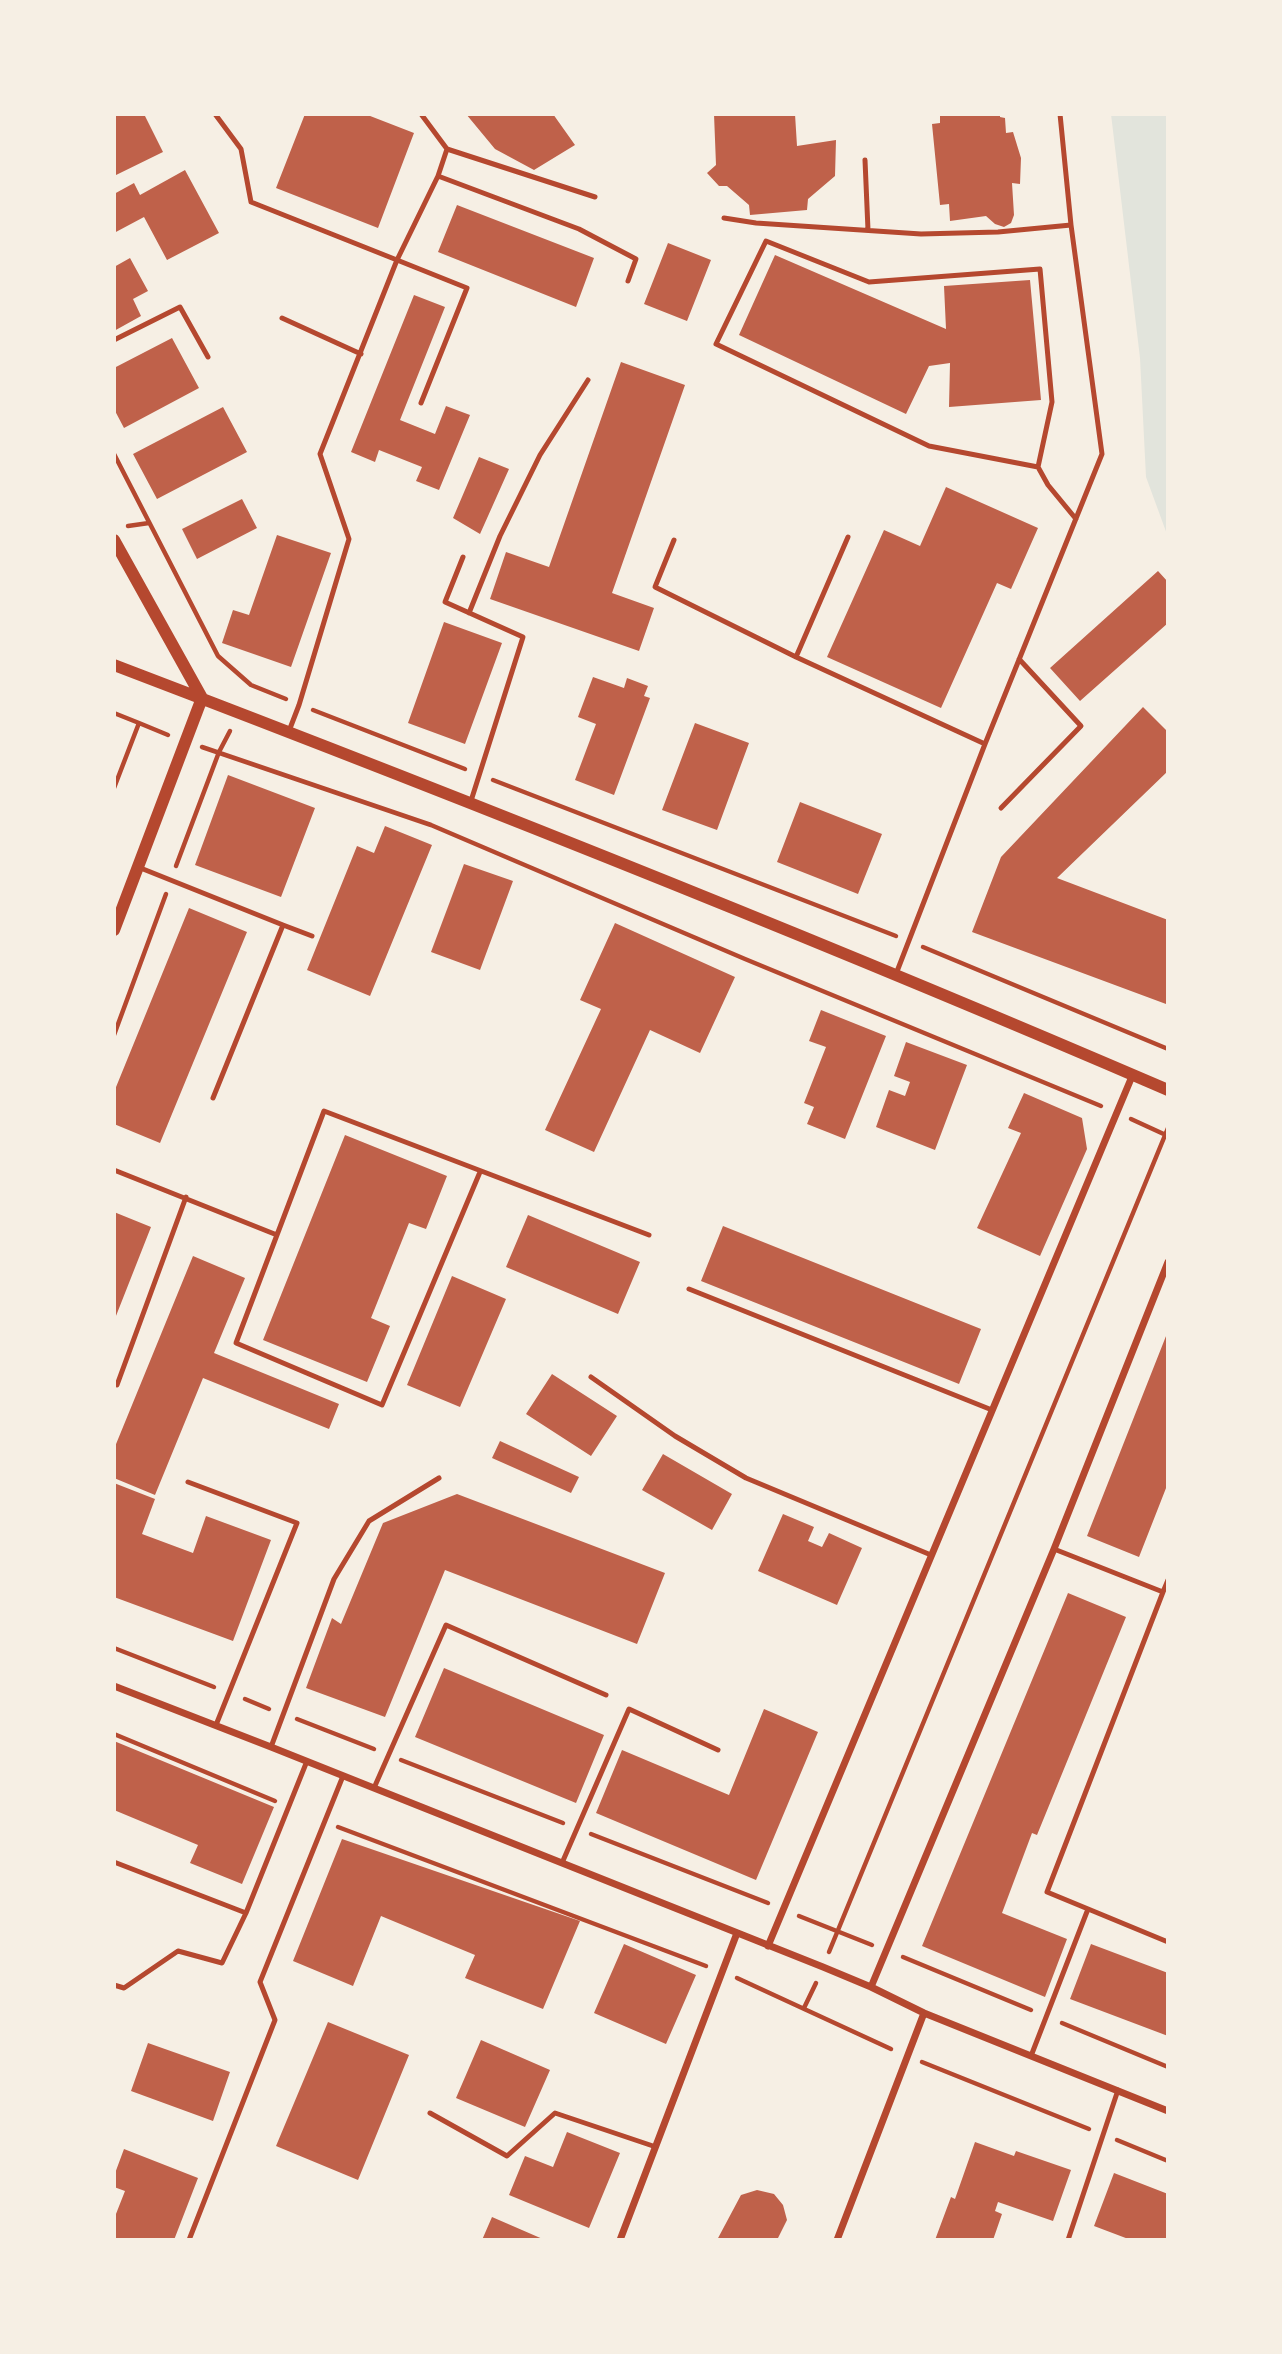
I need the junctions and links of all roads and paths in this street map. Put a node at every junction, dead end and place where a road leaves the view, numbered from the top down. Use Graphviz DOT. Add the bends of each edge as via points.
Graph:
graph roads {
  1 [pos="215,114"];
  2 [pos="421,114"];
  3 [pos="1060,114"];
  4 [pos="447,149"];
  5 [pos="865,160"];
  6 [pos="438,176"];
  7 [pos="595,197"];
  8 [pos="724,218"];
  9 [pos="1071,225"];
  10 [pos="868,230"];
  11 [pos="397,260"];
  12 [pos="628,281"];
  13 [pos="282,318"];
  14 [pos="114,340"];
  15 [pos="361,354"];
  16 [pos="208,357"];
  17 [pos="587,380"];
  18 [pos="421,403"];
  19 [pos="114,454"];
  20 [pos="1038,467"];
  21 [pos="1076,519"];
  22 [pos="848,537"];
  23 [pos="114,540"];
  24 [pos="674,540"];
  25 [pos="463,557"];
  26 [pos="469,613"];
  27 [pos="796,657"];
  28 [pos="1019,659"];
  29 [pos="114,665"];
  30 [pos="251,685"];
  31 [pos="202,698"];
  32 [pos="299,705"];
  33 [pos="240,712"];
  34 [pos="114,713"];
  35 [pos="139,723"];
  36 [pos="289,731"];
  37 [pos="185,741"];
  38 [pos="985,744"];
  39 [pos="219,752"];
  40 [pos="480,775"];
  41 [pos="114,788"];
  42 [pos="470,804"];
  43 [pos="1000,808"];
  44 [pos="138,867"];
  45 [pos="171,880"];
  46 [pos="283,925"];
  47 [pos="114,930"];
  48 [pos="312,936"];
  49 [pos="909,941"];
  50 [pos="896,974"];
  51 [pos="114,1035"];
  52 [pos="1168,1049"];
  53 [pos="1133,1074"];
  54 [pos="1168,1090"];
  55 [pos="213,1098"];
  56 [pos="1117,1112"];
  57 [pos="1168,1128"];
  58 [pos="1167,1135"];
  59 [pos="114,1170"];
  60 [pos="480,1171"];
  61 [pos="186,1198"];
  62 [pos="277,1235"];
  63 [pos="649,1235"];
  64 [pos="1168,1262"];
  65 [pos="689,1289"];
  66 [pos="591,1377"];
  67 [pos="117,1385"];
  68 [pos="992,1410"];
  69 [pos="439,1478"];
  70 [pos="188,1482"];
  71 [pos="1054,1549"];
  72 [pos="931,1555"];
  73 [pos="1168,1580"];
  74 [pos="1163,1592"];
  75 [pos="114,1648"];
  76 [pos="114,1686"];
  77 [pos="229,1693"];
  78 [pos="606,1695"];
  79 [pos="283,1714"];
  80 [pos="216,1725"];
  81 [pos="114,1734"];
  82 [pos="271,1746"];
  83 [pos="718,1750"];
  84 [pos="389,1755"];
  85 [pos="307,1761"];
  86 [pos="343,1776"];
  87 [pos="374,1788"];
  88 [pos="289,1807"];
  89 [pos="325,1822"];
  90 [pos="577,1829"];
  91 [pos="114,1862"];
  92 [pos="562,1863"];
  93 [pos="783,1909"];
  94 [pos="1088,1909"];
  95 [pos="246,1913"];
  96 [pos="838,1930"];
  97 [pos="737,1933"];
  98 [pos="1168,1942"];
  99 [pos="768,1946"];
  100 [pos="886,1950"];
  101 [pos="823,1967"];
  102 [pos="723,1972"];
  103 [pos="114,1984"];
  104 [pos="871,1987"];
  105 [pos="804,2008"];
  106 [pos="924,2013"];
  107 [pos="1047,2017"];
  108 [pos="1031,2056"];
  109 [pos="907,2057"];
  110 [pos="1168,2067"];
  111 [pos="1118,2090"];
  112 [pos="1168,2111"];
  113 [pos="430,2113"];
  114 [pos="1104,2134"];
  115 [pos="656,2147"];
  116 [pos="1168,2161"];
  117 [pos="189,2240"];
  118 [pos="620,2240"];
  119 [pos="837,2240"];
  120 [pos="1068,2240"];
  1 -- 11 [label="lane" via="241,149 251,202"];
  2 -- 4 [label="lane"];
  3 -- 9 [label="lane"];
  4 -- 6 [label="lane"];
  4 -- 7 [label="lane"];
  5 -- 10 [label="lane"];
  6 -- 11 [label="lane"];
  6 -- 12 [label="lane" via="579,229 636,259"];
  8 -- 10 [label="lane"];
  9 -- 10 [label="lane" via="921,234"];
  9 -- 21 [label="lane" via="1102,454"];
  11 -- 15 [label="lane"];
  11 -- 18 [label="lane" via="467,288"];
  13 -- 15 [label="lane"];
  14 -- 16 [label="lane" via="180,307"];
  15 -- 32 [label="lane" via="320,454 349,539"];
  17 -- 26 [label="lane" via="540,455"];
  19 -- 30 [label="path" via="218,656"];
  20 -- 20 [label="lane" via="1052,402 1040,269 869,282 766,241 716,344 929,446"];
  20 -- 21 [label="lane"];
  21 -- 28 [label="lane"];
  22 -- 27 [label="lane"];
  23 -- 31 [label="street"];
  24 -- 27 [label="lane" via="656,587"];
  25 -- 26 [label="lane" via="444,602"];
  26 -- 40 [label="lane" via="523,637"];
  27 -- 38 [label="lane"];
  28 -- 38 [label="lane"];
  28 -- 43 [label="lane" via="1081,726"];
  29 -- 31 [label="street"];
  30 -- 32 [label="path"];
  30 -- 33 [label="path"];
  31 -- 33 [label="street"];
  31 -- 37 [label="street"];
  32 -- 36 [label="lane"];
  32 -- 40 [label="path"];
  33 -- 36 [label="street"];
  33 -- 39 [label="path"];
  34 -- 35 [label="path"];
  35 -- 37 [label="path"];
  35 -- 41 [label="path"];
  36 -- 42 [label="street"];
  37 -- 39 [label="path"];
  37 -- 44 [label="street"];
  38 -- 49 [label="lane"];
  39 -- 45 [label="path"];
  39 -- 56 [label="path" via="432,825"];
  40 -- 42 [label="lane"];
  40 -- 49 [label="path"];
  42 -- 50 [label="street"];
  44 -- 45 [label="lane"];
  44 -- 47 [label="street"];
  45 -- 46 [label="lane"];
  45 -- 51 [label="path"];
  46 -- 48 [label="lane"];
  46 -- 55 [label="lane"];
  49 -- 50 [label="lane"];
  49 -- 52 [label="path"];
  50 -- 53 [label="street"];
  53 -- 54 [label="street"];
  53 -- 56 [label="street"];
  56 -- 58 [label="path"];
  56 -- 68 [label="street"];
  57 -- 58 [label="path"];
  58 -- 96 [label="path"];
  59 -- 61 [label="lane"];
  60 -- 62 [label="lane" via="324,1111"];
  60 -- 62 [label="lane" via="382,1405 236,1343"];
  60 -- 63 [label="lane"];
  61 -- 62 [label="lane"];
  61 -- 67 [label="lane"];
  64 -- 71 [label="street"];
  65 -- 68 [label="lane"];
  66 -- 72 [label="lane" via="675,1436 746,1478"];
  68 -- 72 [label="street"];
  69 -- 79 [label="lane" via="369,1521 334,1579"];
  70 -- 77 [label="lane" via="297,1523"];
  71 -- 74 [label="lane"];
  71 -- 100 [label="street"];
  72 -- 93 [label="street"];
  73 -- 74 [label="lane"];
  74 -- 94 [label="lane" via="1047,1892"];
  75 -- 77 [label="path"];
  76 -- 80 [label="street"];
  77 -- 79 [label="path"];
  77 -- 80 [label="lane"];
  78 -- 84 [label="lane" via="446,1625"];
  79 -- 82 [label="lane"];
  79 -- 84 [label="path"];
  80 -- 82 [label="street"];
  81 -- 88 [label="path"];
  82 -- 85 [label="street"];
  83 -- 90 [label="lane" via="629,1709"];
  84 -- 87 [label="lane"];
  84 -- 90 [label="path"];
  85 -- 86 [label="street"];
  85 -- 88 [label="lane"];
  86 -- 87 [label="street"];
  86 -- 89 [label="lane"];
  87 -- 92 [label="street"];
  88 -- 95 [label="lane"];
  89 -- 102 [label="path"];
  89 -- 117 [label="lane" via="260,1982 275,2020"];
  90 -- 92 [label="lane"];
  90 -- 93 [label="path"];
  91 -- 95 [label="lane"];
  92 -- 97 [label="street"];
  93 -- 96 [label="path"];
  93 -- 99 [label="street"];
  94 -- 98 [label="lane"];
  94 -- 107 [label="lane"];
  95 -- 103 [label="lane" via="222,1963 178,1951 124,1988"];
  96 -- 100 [label="path"];
  96 -- 101 [label="path"];
  97 -- 99 [label="street"];
  97 -- 102 [label="street"];
  99 -- 101 [label="street"];
  100 -- 104 [label="street"];
  100 -- 107 [label="path"];
  101 -- 104 [label="street"];
  101 -- 105 [label="path"];
  102 -- 105 [label="path"];
  102 -- 115 [label="street"];
  104 -- 106 [label="street"];
  105 -- 109 [label="path"];
  106 -- 108 [label="street"];
  106 -- 109 [label="street"];
  107 -- 108 [label="lane"];
  107 -- 110 [label="path"];
  108 -- 111 [label="street"];
  109 -- 114 [label="path"];
  109 -- 119 [label="street"];
  111 -- 112 [label="street"];
  111 -- 114 [label="lane"];
  113 -- 115 [label="lane" via="507,2156 555,2113"];
  114 -- 116 [label="path"];
  114 -- 120 [label="lane"];
  115 -- 118 [label="street"];
}
